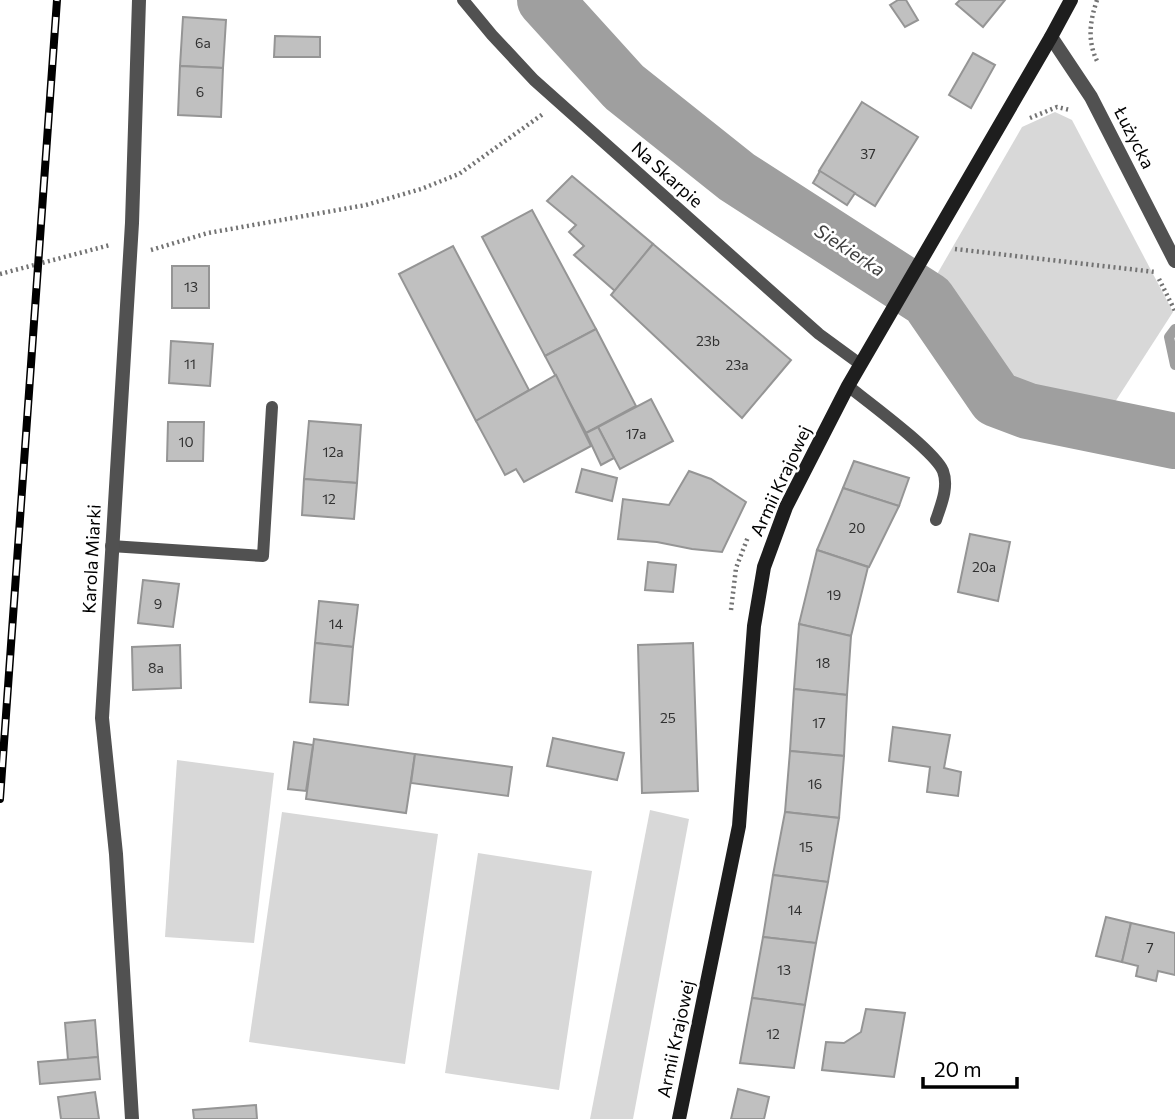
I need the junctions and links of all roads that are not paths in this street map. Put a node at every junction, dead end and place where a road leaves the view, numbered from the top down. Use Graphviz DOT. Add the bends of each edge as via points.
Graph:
graph roads {
  1 [pos="139,0"];
  2 [pos="463,0"];
  3 [pos="1071,0"];
  4 [pos="1052,37"];
  5 [pos="1175,261"];
  6 [pos="860,364"];
  7 [pos="848,386"];
  8 [pos="272,407"];
  9 [pos="936,520"];
  10 [pos="111,546"];
  11 [pos="132,1119"];
  12 [pos="679,1119"];
  1 -- 10 [label="street, Karola Miarki" via="131,239"];
  2 -- 6 [label="lane, Na Skarpie" via="558,101 819,334"];
  3 -- 4 [label="main road, Armii Krajowej"];
  4 -- 5 [label="street, Łużycka" via="1091,97"];
  4 -- 6 [label="main road, Armii Krajowej"];
  6 -- 7 [label="main road, Armii Krajowej"];
  7 -- 9 [label="lane" via="903,430 943,471 943,496"];
  7 -- 12 [label="main road, Armii Krajowej" via="786,507 764,567 754,626 739,826"];
  8 -- 10 [label="lane" via="263,556"];
  10 -- 11 [label="street, Karola Miarki" via="102,718 116,854"];
}
